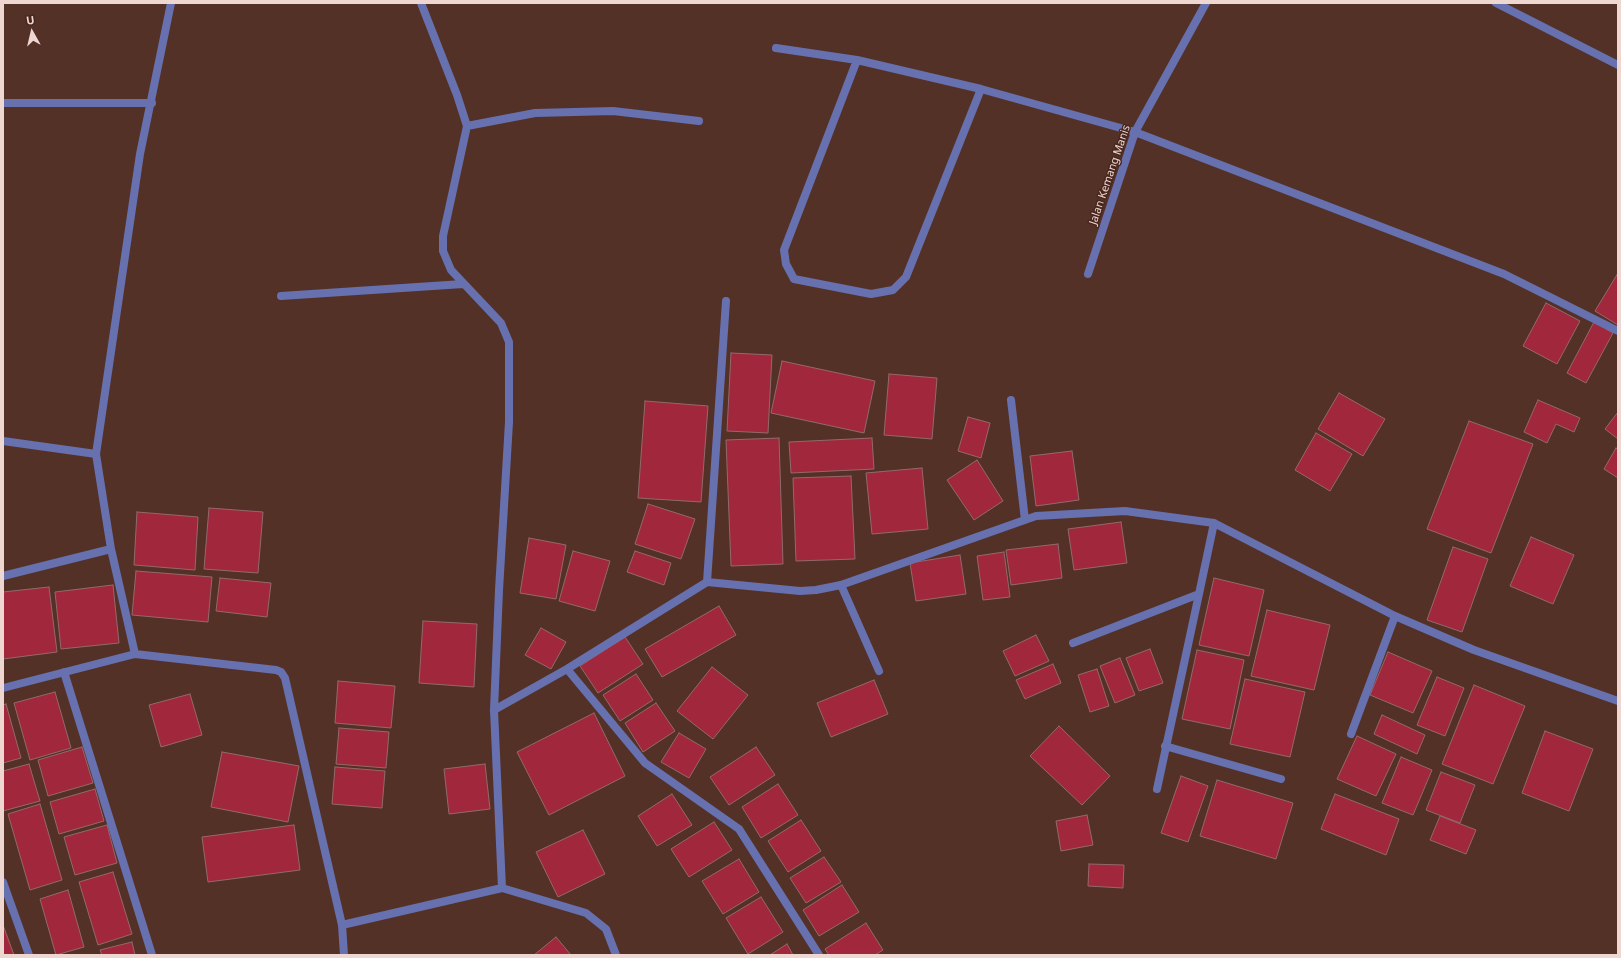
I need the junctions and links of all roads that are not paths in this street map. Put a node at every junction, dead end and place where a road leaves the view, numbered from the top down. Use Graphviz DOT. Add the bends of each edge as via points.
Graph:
graph roads {
  1 [pos="171,3"];
  2 [pos="421,3"];
  3 [pos="1206,3"];
  4 [pos="1496,3"];
  5 [pos="776,48"];
  6 [pos="857,60"];
  7 [pos="1618,65"];
  8 [pos="981,89"];
  9 [pos="3,103"];
  10 [pos="152,103"];
  11 [pos="699,121"];
  12 [pos="467,126"];
  13 [pos="1135,132"];
  14 [pos="1088,274"];
  15 [pos="463,284"];
  16 [pos="281,296"];
  17 [pos="726,300"];
  18 [pos="1618,331"];
  19 [pos="1011,400"];
  20 [pos="3,441"];
  21 [pos="96,454"];
  22 [pos="1025,520"];
  23 [pos="1214,523"];
  24 [pos="111,549"];
  25 [pos="3,576"];
  26 [pos="707,582"];
  27 [pos="841,585"];
  28 [pos="1199,594"];
  29 [pos="1395,616"];
  30 [pos="1073,643"];
  31 [pos="135,654"];
  32 [pos="567,669"];
  33 [pos="879,671"];
  34 [pos="64,672"];
  35 [pos="3,688"];
  36 [pos="1618,701"];
  37 [pos="494,710"];
  38 [pos="1352,734"];
  39 [pos="1166,746"];
  40 [pos="1281,779"];
  41 [pos="1156,788"];
  42 [pos="3,882"];
  43 [pos="502,888"];
  44 [pos="342,925"];
  45 [pos="29,955"];
  46 [pos="152,955"];
  47 [pos="344,955"];
  48 [pos="616,955"];
  49 [pos="819,955"];
  1 -- 10 [label="street"];
  2 -- 12 [label="street"];
  3 -- 13 [label="street, Jalan Kemang Manis"];
  4 -- 7 [label="street"];
  5 -- 6 [label="street"];
  6 -- 8 [label="street"];
  6 -- 8 [label="street" via="784,250 786,264 794,279 871,294 893,290 906,277"];
  8 -- 13 [label="street"];
  9 -- 10 [label="street"];
  10 -- 21 [label="street" via="140,154"];
  11 -- 12 [label="street" via="613,111 536,113"];
  12 -- 15 [label="street" via="443,236 443,251 451,270"];
  13 -- 14 [label="street, Jalan Kemang Manis"];
  13 -- 18 [label="street" via="1504,274"];
  15 -- 16 [label="street"];
  15 -- 37 [label="street" via="501,323 509,342 509,422"];
  17 -- 26 [label="street"];
  19 -- 22 [label="street"];
  20 -- 21 [label="street"];
  21 -- 24 [label="street"];
  22 -- 23 [label="street" via="1036,516 1125,511"];
  22 -- 27 [label="street"];
  23 -- 28 [label="street"];
  23 -- 29 [label="street"];
  24 -- 25 [label="street"];
  24 -- 31 [label="street"];
  26 -- 27 [label="street" via="800,591"];
  26 -- 32 [label="street"];
  27 -- 33 [label="street"];
  28 -- 30 [label="street"];
  28 -- 39 [label="street"];
  29 -- 36 [label="street" via="1474,650"];
  29 -- 38 [label="street"];
  31 -- 34 [label="street"];
  31 -- 44 [label="street" via="281,672 285,678"];
  32 -- 37 [label="street"];
  32 -- 49 [label="street" via="645,763 739,829"];
  34 -- 35 [label="street"];
  34 -- 46 [label="street"];
  37 -- 43 [label="street"];
  39 -- 40 [label="street"];
  39 -- 41 [label="street"];
  42 -- 45 [label="street"];
  43 -- 44 [label="street"];
  43 -- 48 [label="street" via="586,913 606,929"];
  44 -- 47 [label="street"];
}
